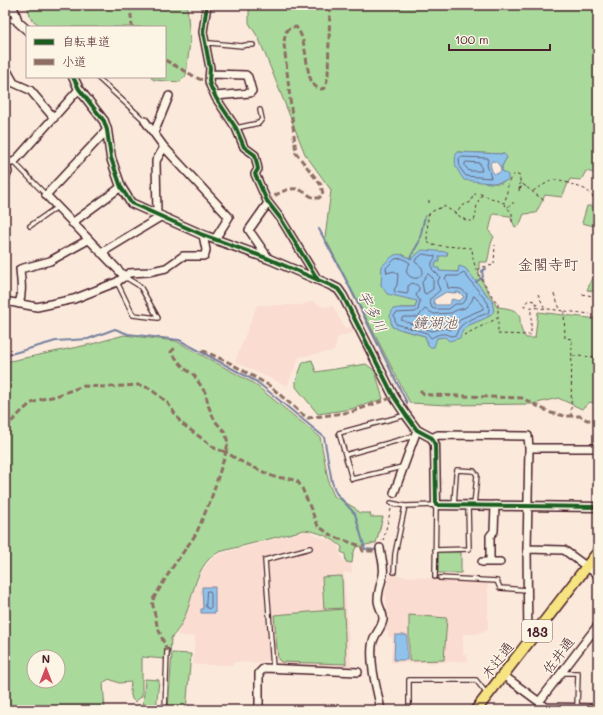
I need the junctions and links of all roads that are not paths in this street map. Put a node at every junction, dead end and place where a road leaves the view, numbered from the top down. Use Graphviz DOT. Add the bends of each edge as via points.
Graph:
graph roads {
  1 [pos="12,5"];
  2 [pos="207,5"];
  3 [pos="5,18"];
  4 [pos="18,22"];
  5 [pos="26,29"];
  6 [pos="205,44"];
  7 [pos="253,45"];
  8 [pos="5,67"];
  9 [pos="210,74"];
  10 [pos="73,78"];
  11 [pos="98,78"];
  12 [pos="79,89"];
  13 [pos="169,96"];
  14 [pos="215,96"];
  15 [pos="260,110"];
  16 [pos="54,118"];
  17 [pos="145,121"];
  18 [pos="236,128"];
  19 [pos="107,130"];
  20 [pos="154,133"];
  21 [pos="164,147"];
  22 [pos="9,161"];
  23 [pos="5,178"];
  24 [pos="121,187"];
  25 [pos="46,195"];
  26 [pos="268,203"];
  27 [pos="57,207"];
  28 [pos="160,215"];
  29 [pos="72,223"];
  30 [pos="30,226"];
  31 [pos="203,235"];
  32 [pos="215,239"];
  33 [pos="88,240"];
  34 [pos="101,253"];
  35 [pos="269,259"];
  36 [pos="125,277"];
  37 [pos="318,280"];
  38 [pos="117,282"];
  39 [pos="5,301"];
  40 [pos="19,304"];
  41 [pos="406,415"];
  42 [pos="415,433"];
  43 [pos="432,438"];
  44 [pos="529,448"];
  45 [pos="598,448"];
  46 [pos="345,455"];
  47 [pos="404,466"];
  48 [pos="394,492"];
  49 [pos="391,503"];
  50 [pos="436,505"];
  51 [pos="454,505"];
  52 [pos="471,505"];
  53 [pos="495,505"];
  54 [pos="405,506"];
  55 [pos="528,506"];
  56 [pos="598,507"];
  57 [pos="310,548"];
  58 [pos="380,548"];
  59 [pos="527,549"];
  60 [pos="435,550"];
  61 [pos="598,552"];
  62 [pos="482,562"];
  63 [pos="490,562"];
  64 [pos="500,562"];
  65 [pos="587,567"];
  66 [pos="394,572"];
  67 [pos="598,575"];
  68 [pos="435,577"];
  69 [pos="440,578"];
  70 [pos="527,590"];
  71 [pos="598,625"];
  72 [pos="528,643"];
  73 [pos="167,651"];
  74 [pos="273,668"];
  75 [pos="358,672"];
  76 [pos="562,673"];
  77 [pos="503,675"];
  78 [pos="488,695"];
  79 [pos="539,702"];
  80 [pos="577,708"];
  81 [pos="598,708"];
  82 [pos="546,709"];
  83 [pos="165,710"];
  84 [pos="259,710"];
  85 [pos="381,710"];
  86 [pos="409,710"];
  87 [pos="476,710"];
  1 -- 4 [label="street"];
  2 -- 6 [label="street" via="203,32"];
  3 -- 4 [label="lane"];
  4 -- 5 [label="street"];
  6 -- 7 [label="lane"];
  6 -- 9 [label="street"];
  8 -- 16 [label="street" via="14,83 30,90"];
  9 -- 14 [label="street" via="209,81"];
  9 -- 14 [label="street" via="246,75 252,91"];
  10 -- 12 [label="street"];
  11 -- 17 [label="lane"];
  12 -- 16 [label="street"];
  12 -- 19 [label="street" via="99,113"];
  13 -- 20 [label="street"];
  14 -- 18 [label="street"];
  15 -- 18 [label="lane" via="262,119 259,123"];
  16 -- 22 [label="street"];
  17 -- 20 [label="street"];
  18 -- 26 [label="street" via="244,147 255,156 258,169 255,174"];
  19 -- 24 [label="street" via="110,158"];
  19 -- 25 [label="street"];
  20 -- 21 [label="street"];
  21 -- 28 [label="street" via="156,161"];
  21 -- 32 [label="street" via="229,217"];
  22 -- 23 [label="street"];
  22 -- 25 [label="lane"];
  24 -- 28 [label="street" via="131,203"];
  24 -- 29 [label="street"];
  25 -- 27 [label="street"];
  26 -- 35 [label="street" via="249,230"];
  26 -- 37 [label="street" via="281,219"];
  27 -- 29 [label="street"];
  27 -- 30 [label="lane"];
  28 -- 31 [label="street"];
  28 -- 34 [label="street"];
  29 -- 33 [label="street"];
  31 -- 32 [label="street"];
  31 -- 36 [label="street" via="205,255 183,256 166,268 129,273"];
  32 -- 35 [label="street"];
  33 -- 34 [label="street"];
  33 -- 40 [label="street" via="50,261 20,269 22,284"];
  34 -- 36 [label="street"];
  35 -- 37 [label="street"];
  36 -- 38 [label="street"];
  36 -- 38 [label="lane" via="141,288 158,318 133,315"];
  37 -- 41 [label="street" via="338,289 343,296 394,397"];
  38 -- 40 [label="street" via="67,301 37,308"];
  39 -- 40 [label="street"];
  41 -- 42 [label="street"];
  41 -- 46 [label="lane" via="339,433"];
  42 -- 43 [label="street"];
  42 -- 46 [label="lane"];
  42 -- 47 [label="street"];
  43 -- 44 [label="street" via="438,435 528,436"];
  43 -- 50 [label="street" via="435,445"];
  44 -- 45 [label="street"];
  44 -- 55 [label="street"];
  46 -- 47 [label="lane" via="352,480"];
  47 -- 48 [label="street"];
  49 -- 54 [label="lane"];
  50 -- 51 [label="street"];
  50 -- 54 [label="lane"];
  50 -- 60 [label="lane"];
  51 -- 52 [label="street"];
  51 -- 52 [label="lane" via="457,470 474,471 477,475"];
  52 -- 53 [label="street"];
  52 -- 60 [label="lane" via="469,549"];
  53 -- 55 [label="street"];
  53 -- 63 [label="street" via="494,531 490,536"];
  54 -- 66 [label="lane" via="394,554"];
  55 -- 56 [label="street"];
  55 -- 59 [label="street"];
  57 -- 74 [label="lane" via="264,560"];
  58 -- 85 [label="street" via="384,562 378,601 383,619 372,647 373,673"];
  59 -- 65 [label="street" via="564,550"];
  59 -- 70 [label="street"];
  60 -- 68 [label="lane"];
  61 -- 65 [label="main road, 木辻通 / 183"];
  62 -- 63 [label="street"];
  63 -- 64 [label="street"];
  65 -- 67 [label="street"];
  65 -- 72 [label="main road, 木辻通 / 183"];
  69 -- 70 [label="lane" via="497,581 500,588"];
  70 -- 72 [label="street"];
  71 -- 76 [label="street, 佐井通"];
  72 -- 77 [label="main road, 木辻通 / 183"];
  73 -- 83 [label="lane"];
  74 -- 75 [label="street"];
  74 -- 84 [label="street" via="264,668 259,673"];
  76 -- 79 [label="street, 佐井通"];
  76 -- 80 [label="lane" via="578,673"];
  77 -- 78 [label="main road, 木辻通 / 183"];
  77 -- 79 [label="street"];
  78 -- 86 [label="lane" via="476,680 409,680"];
  78 -- 87 [label="main road, 木辻通 / 183"];
  79 -- 82 [label="street"];
  80 -- 81 [label="street"];
  80 -- 82 [label="street"];
}
